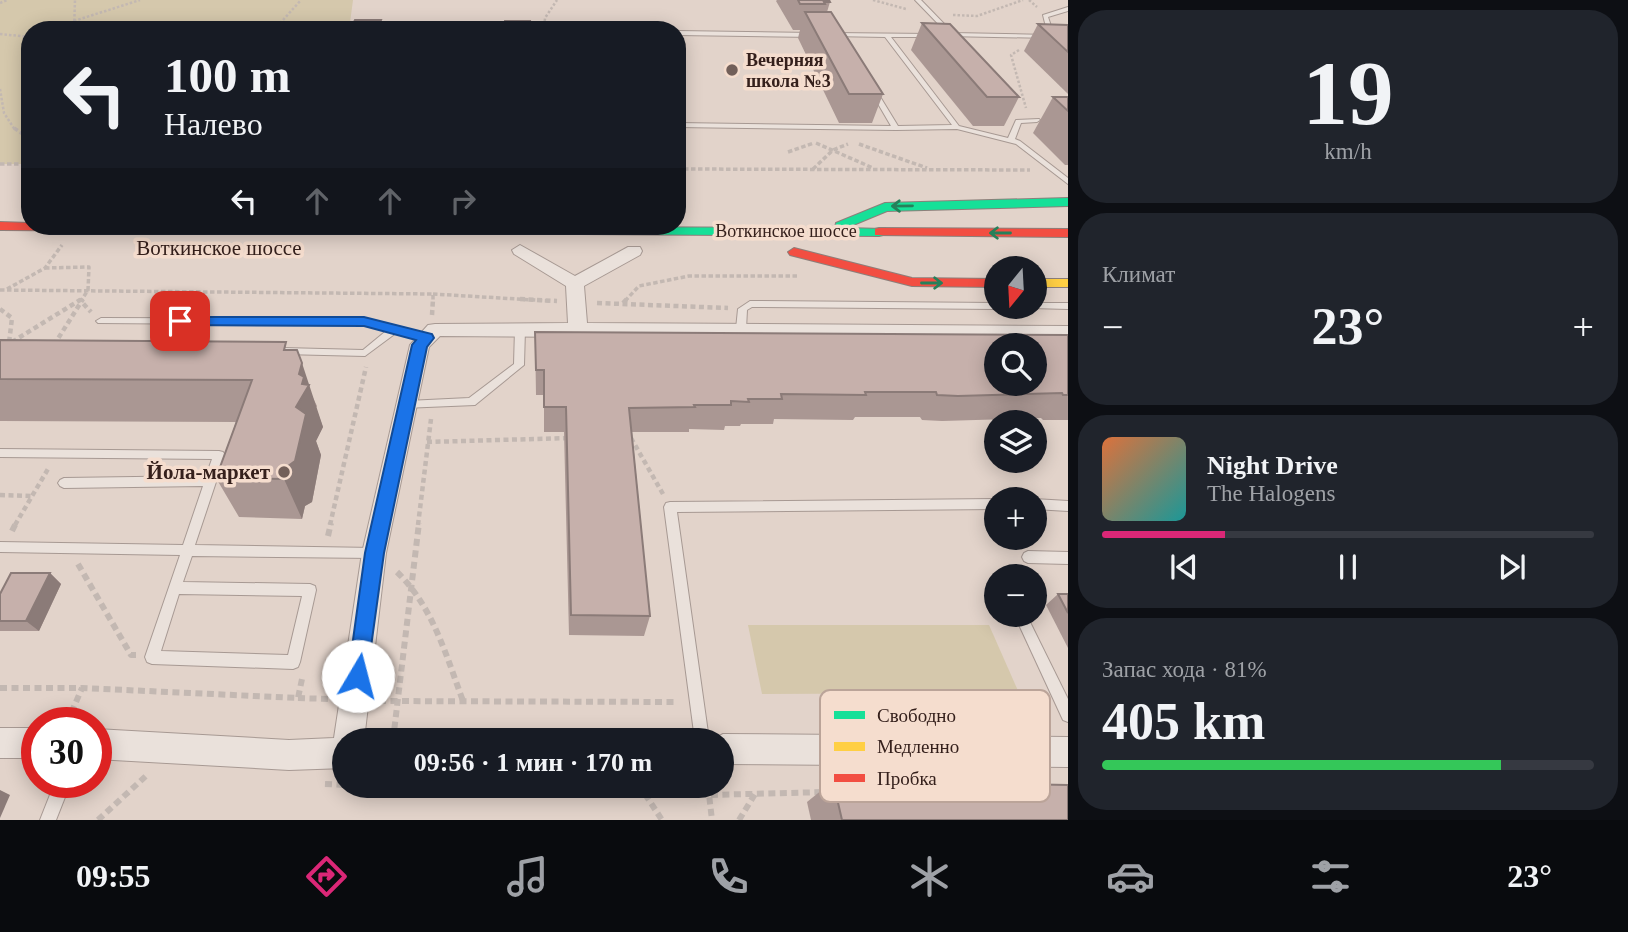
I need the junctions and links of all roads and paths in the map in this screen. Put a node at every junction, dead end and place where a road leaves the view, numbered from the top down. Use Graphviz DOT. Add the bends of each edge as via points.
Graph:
graph roads {
  1 [pos="7,0"];
  2 [pos="74,0"];
  3 [pos="140,0"];
  4 [pos="301,0"];
  5 [pos="557,0"];
  6 [pos="918,0"];
  7 [pos="1023,0"];
  8 [pos="0,3"];
  9 [pos="1068,9"];
  10 [pos="931,15"];
  11 [pos="74,21"];
  12 [pos="282,21"];
  13 [pos="545,21"];
  14 [pos="834,25"];
  15 [pos="686,33"];
  16 [pos="0,34"];
  17 [pos="841,35"];
  18 [pos="951,35"];
  19 [pos="21,36"];
  20 [pos="887,36"];
  21 [pos="1052,37"];
  22 [pos="1068,37"];
  23 [pos="848,47"];
  24 [pos="1068,51"];
  25 [pos="868,82"];
  26 [pos="0,89"];
  27 [pos="1037,120"];
  28 [pos="686,125"];
  29 [pos="790,127"];
  30 [pos="957,127"];
  31 [pos="885,128"];
  32 [pos="896,128"];
  33 [pos="21,133"];
  34 [pos="1011,140"];
  35 [pos="853,141"];
  36 [pos="814,142"];
  37 [pos="833,150"];
  38 [pos="788,152"];
  39 [pos="0,164"];
  40 [pos="21,164"];
  41 [pos="686,169"];
  42 [pos="813,169"];
  43 [pos="877,170"];
  44 [pos="931,170"];
  45 [pos="1053,170"];
  46 [pos="1068,182"];
  47 [pos="1068,202"];
  48 [pos="1068,211"];
  49 [pos="0,226"];
  50 [pos="21,226"];
  51 [pos="686,230"];
  52 [pos="826,232"];
  53 [pos="1068,233"];
  54 [pos="69,235"];
  55 [pos="513,250"];
  56 [pos="546,250"];
  57 [pos="596,251"];
  58 [pos="641,251"];
  59 [pos="862,252"];
  60 [pos="45,268"];
  61 [pos="807,276"];
  62 [pos="984,283"];
  63 [pos="1047,283"];
  64 [pos="1068,283"];
  65 [pos="575,284"];
  66 [pos="0,290"];
  67 [pos="6,290"];
  68 [pos="88,290"];
  69 [pos="80,300"];
  70 [pos="622,304"];
  71 [pos="984,306"];
  72 [pos="1047,306"];
  73 [pos="1068,306"];
  74 [pos="0,309"];
  75 [pos="101,321"];
  76 [pos="578,328"];
  77 [pos="520,329"];
  78 [pos="741,329"];
  79 [pos="395,330"];
  80 [pos="1068,333"];
  81 [pos="431,334"];
  82 [pos="9,344"];
  83 [pos="53,347"];
  84 [pos="4,350"];
  85 [pos="270,351"];
  86 [pos="367,362"];
  87 [pos="433,404"];
  88 [pos="407,405"];
  89 [pos="630,437"];
  90 [pos="574,438"];
  91 [pos="428,442"];
  92 [pos="0,453"];
  93 [pos="57,454"];
  94 [pos="210,481"];
  95 [pos="64,483"];
  96 [pos="0,495"];
  97 [pos="32,496"];
  98 [pos="984,504"];
  99 [pos="1047,505"];
  100 [pos="1068,506"];
  101 [pos="670,507"];
  102 [pos="2,547"];
  103 [pos="68,548"];
  104 [pos="187,551"];
  105 [pos="324,553"];
  106 [pos="374,553"];
  107 [pos="1028,557"];
  108 [pos="1068,558"];
  109 [pos="411,583"];
  110 [pos="176,588"];
  111 [pos="1026,627"];
  112 [pos="152,657"];
  113 [pos="303,672"];
  114 [pos="0,688"];
  115 [pos="82,688"];
  116 [pos="298,698"];
  117 [pos="355,700"];
  118 [pos="463,701"];
  119 [pos="397,702"];
  120 [pos="696,702"];
  121 [pos="74,707"];
  122 [pos="1068,716"];
  123 [pos="351,728"];
  124 [pos="394,728"];
  125 [pos="700,728"];
  126 [pos="0,743"];
  127 [pos="21,743"];
  128 [pos="112,745"];
  129 [pos="734,749"];
  130 [pos="820,750"];
  131 [pos="1050,752"];
  132 [pos="1068,752"];
  133 [pos="332,753"];
  134 [pos="148,774"];
  135 [pos="820,792"];
  136 [pos="734,793"];
  137 [pos="755,793"];
  138 [pos="57,798"];
  139 [pos="647,798"];
  140 [pos="709,798"];
  141 [pos="48,820"];
  142 [pos="98,820"];
  143 [pos="662,820"];
  144 [pos="712,820"];
  145 [pos="739,820"];
  1 -- 8 [label="path"];
  2 -- 11 [label="path"];
  3 -- 11 [label="path"];
  4 -- 12 [label="path"];
  5 -- 13 [label="path"];
  6 -- 10 [label="lane"];
  7 -- 10 [label="path" via="977,16"];
  9 -- 21 [label="lane" via="1045,16"];
  10 -- 18 [label="lane"];
  14 -- 17 [label="lane"];
  15 -- 17 [label="lane"];
  16 -- 19 [label="path"];
  17 -- 20 [label="lane"];
  17 -- 23 [label="lane"];
  18 -- 20 [label="lane"];
  18 -- 21 [label="lane"];
  20 -- 30 [label="lane"];
  21 -- 22 [label="lane"];
  21 -- 24 [label="lane"];
  21 -- 27 [label="path" via="1011,55 1027,111"];
  25 -- 32 [label="lane"];
  26 -- 33 [label="path" via="8,125"];
  27 -- 34 [label="lane" via="1018,121"];
  28 -- 29 [label="lane"];
  29 -- 31 [label="lane"];
  29 -- 36 [label="path"];
  30 -- 32 [label="lane"];
  30 -- 34 [label="lane"];
  31 -- 32 [label="lane"];
  31 -- 35 [label="path"];
  34 -- 45 [label="lane"];
  35 -- 37 [label="path"];
  35 -- 44 [label="path"];
  36 -- 37 [label="path"];
  36 -- 38 [label="path"];
  37 -- 42 [label="path"];
  37 -- 43 [label="path"];
  39 -- 40 [label="path"];
  41 -- 42 [label="path"];
  42 -- 43 [label="path"];
  43 -- 44 [label="path"];
  44 -- 45 [label="path"];
  45 -- 46 [label="lane"];
  47 -- 52 [label="main road, one-way" via="885,207"];
  48 -- 53 [label="main road" via="1062,213"];
  49 -- 50 [label="main road, Воткинское шоссе"];
  51 -- 52 [label="main road, Воткинское шоссе"];
  53 -- 52 [label="main road, Воткинское шоссе, one-way"];
  54 -- 60 [label="path"];
  55 -- 56 [label="main road"];
  55 -- 65 [label="street"];
  57 -- 58 [label="main road"];
  58 -- 65 [label="street"];
  59 -- 62 [label="main road, Воткинское шоссе, one-way" via="787,252 912,282"];
  60 -- 67 [label="path"];
  60 -- 68 [label="path" via="89,267"];
  61 -- 70 [label="path" via="689,276 639,286"];
  63 -- 64 [label="main road"];
  65 -- 76 [label="street"];
  66 -- 67 [label="path"];
  67 -- 68 [label="path"];
  68 -- 69 [label="path"];
  68 -- 81 [label="path" via="433,293"];
  69 -- 82 [label="path"];
  69 -- 83 [label="path"];
  71 -- 78 [label="lane" via="750,304 743,309"];
  72 -- 73 [label="lane"];
  74 -- 82 [label="path" via="12,318"];
  75 -- 79 [label="lane" via="364,322"];
  76 -- 77 [label="street"];
  76 -- 78 [label="street"];
  77 -- 81 [label="street"];
  77 -- 87 [label="lane" via="519,365 471,402"];
  78 -- 80 [label="street"];
  79 -- 81 [label="lane"];
  79 -- 85 [label="lane" via="365,353"];
  81 -- 88 [label="street" via="420,345"];
  82 -- 84 [label="path"];
  86 -- 105 [label="path"];
  87 -- 88 [label="lane"];
  87 -- 91 [label="path"];
  88 -- 106 [label="street"];
  89 -- 101 [label="path"];
  90 -- 91 [label="path"];
  91 -- 109 [label="path"];
  92 -- 93 [label="lane"];
  93 -- 94 [label="lane" via="219,455"];
  93 -- 97 [label="path"];
  94 -- 95 [label="lane"];
  94 -- 104 [label="lane"];
  96 -- 97 [label="path"];
  97 -- 102 [label="path"];
  98 -- 101 [label="lane"];
  99 -- 100 [label="lane"];
  101 -- 120 [label="lane"];
  102 -- 103 [label="lane"];
  103 -- 104 [label="lane"];
  103 -- 112 [label="path" via="131,655"];
  104 -- 105 [label="lane"];
  104 -- 110 [label="lane"];
  105 -- 106 [label="lane"];
  106 -- 109 [label="path"];
  106 -- 117 [label="street"];
  107 -- 108 [label="lane"];
  109 -- 118 [label="path" via="435,627"];
  109 -- 119 [label="path"];
  110 -- 112 [label="lane"];
  110 -- 112 [label="lane" via="310,590 293,662"];
  111 -- 122 [label="lane"];
  113 -- 116 [label="path"];
  114 -- 115 [label="path"];
  115 -- 116 [label="path"];
  115 -- 121 [label="path"];
  116 -- 117 [label="path"];
  117 -- 119 [label="path"];
  117 -- 123 [label="street"];
  118 -- 119 [label="path"];
  118 -- 120 [label="path"];
  119 -- 124 [label="path"];
  120 -- 125 [label="lane"];
  126 -- 127 [label="street"];
  128 -- 133 [label="street"];
  129 -- 130 [label="street"];
  131 -- 132 [label="street"];
  134 -- 142 [label="path"];
  135 -- 137 [label="path"];
  136 -- 137 [label="path"];
  137 -- 145 [label="path"];
  138 -- 141 [label="lane"];
  139 -- 143 [label="path"];
  140 -- 144 [label="path"];
}
